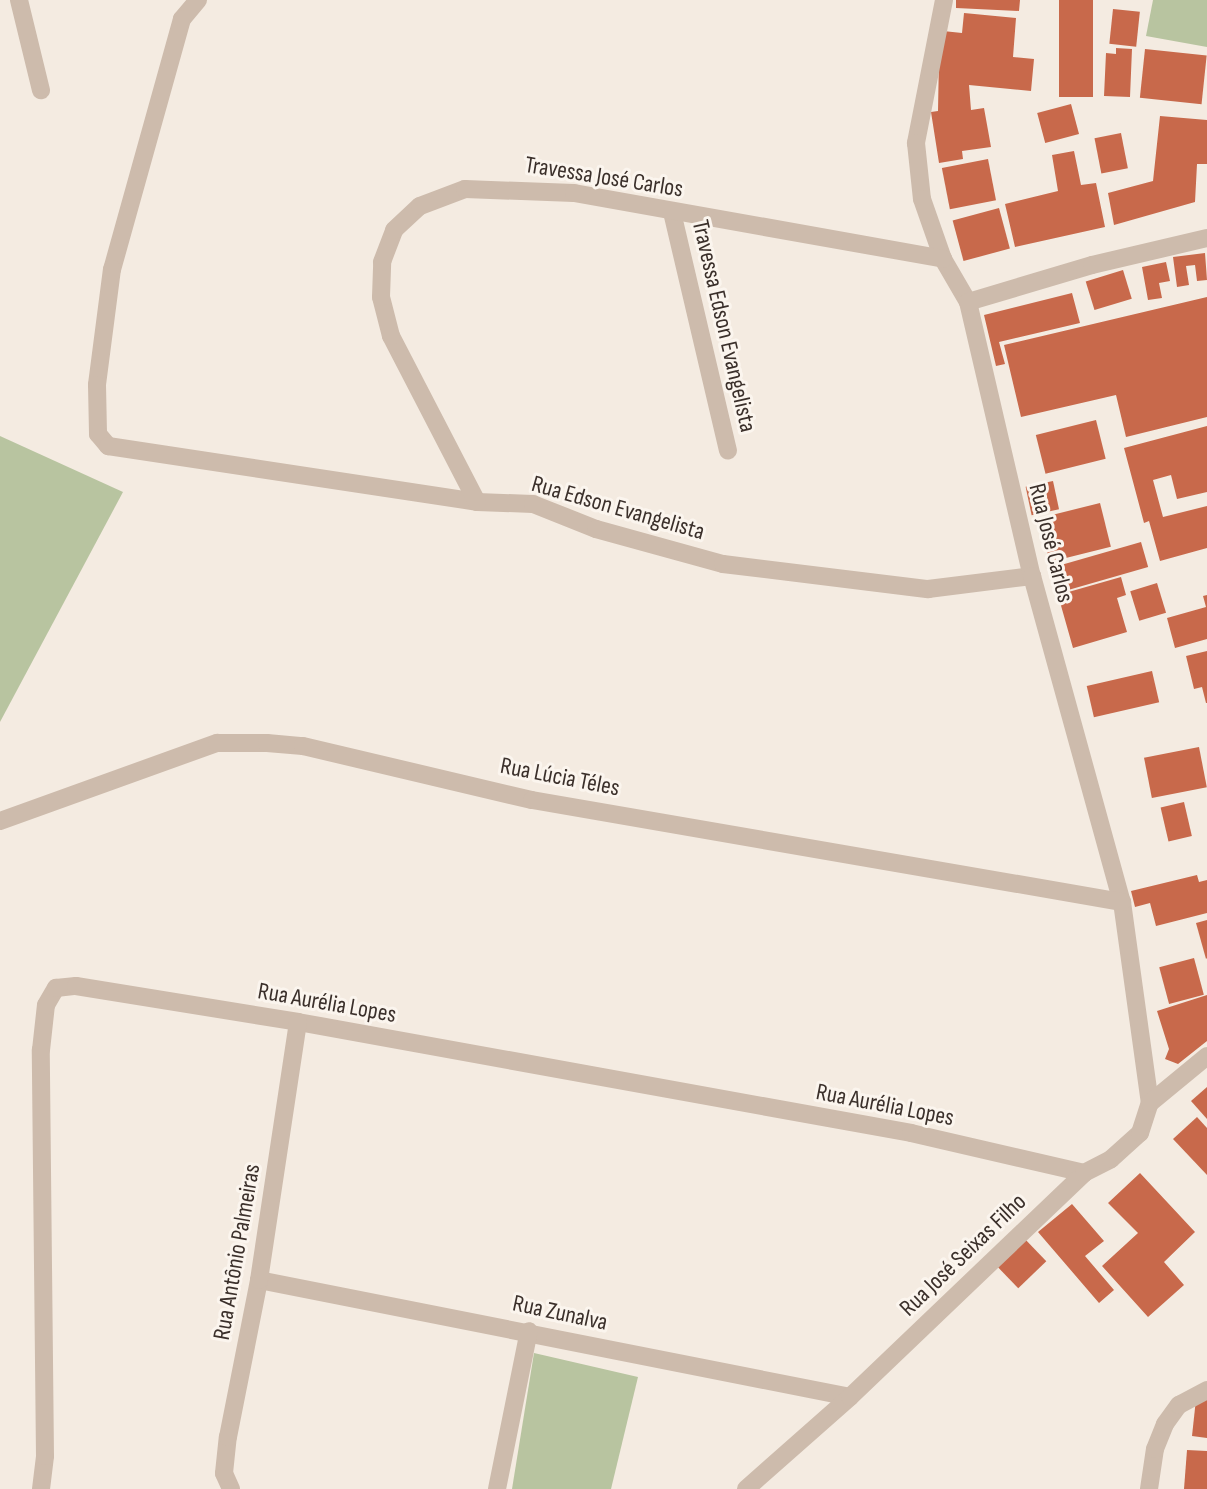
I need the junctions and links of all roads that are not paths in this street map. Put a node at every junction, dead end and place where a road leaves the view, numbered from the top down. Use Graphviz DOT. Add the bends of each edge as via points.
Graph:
graph roads {
  1 [pos="19,0"];
  2 [pos="198,0"];
  3 [pos="944,0"];
  4 [pos="41,90"];
  5 [pos="672,212"];
  6 [pos="1207,238"];
  7 [pos="943,259"];
  8 [pos="968,302"];
  9 [pos="728,451"];
  10 [pos="477,502"];
  11 [pos="1032,576"];
  12 [pos="0,821"];
  13 [pos="1122,902"];
  14 [pos="298,1022"];
  15 [pos="1207,1056"];
  16 [pos="1150,1103"];
  17 [pos="1084,1173"];
  18 [pos="259,1280"];
  19 [pos="529,1331"];
  20 [pos="1207,1390"];
  21 [pos="850,1397"];
  22 [pos="41,1489"];
  23 [pos="231,1489"];
  24 [pos="497,1489"];
  25 [pos="746,1489"];
  26 [pos="1149,1489"];
  1 -- 4 [label="street"];
  2 -- 10 [label="street, Rua Edson Evangelista" via="182,19 112,269 97,385 98,433 108,446"];
  3 -- 7 [label="street, Rua José Carlos" via="916,143 922,199"];
  5 -- 7 [label="street, Travessa José Carlos"];
  5 -- 9 [label="street, Travessa Edson Evangelista"];
  5 -- 10 [label="street, Travessa José Carlos" via="574,192 465,189 420,206 394,230 382,262 381,297 391,336"];
  6 -- 8 [label="street" via="1092,265"];
  7 -- 8 [label="street, Rua José Carlos"];
  8 -- 11 [label="street, Rua José Carlos"];
  10 -- 11 [label="street, Rua Edson Evangelista" via="533,504 596,529 723,564 928,589"];
  11 -- 13 [label="street, Rua José Carlos"];
  12 -- 13 [label="street, Rua Lúcia Téles" via="217,743 267,743 303,746 532,800"];
  13 -- 16 [label="street, Rua José Carlos"];
  14 -- 17 [label="street, Rua Aurélia Lopes" via="911,1133"];
  14 -- 18 [label="street, Rua Antônio Palmeiras"];
  14 -- 22 [label="street, Rua Aurélia Lopes" via="76,985 50,995 41,1051 45,1456"];
  15 -- 16 [label="street, Rua José Seixas Filho"];
  16 -- 17 [label="street, Rua José Seixas Filho" via="1140,1133 1111,1159"];
  17 -- 21 [label="street, Rua José Seixas Filho"];
  18 -- 19 [label="street, Rua Zunalva"];
  18 -- 23 [label="street, Rua Antônio Palmeiras" via="228,1437 224,1473"];
  19 -- 21 [label="street, Rua Zunalva"];
  19 -- 24 [label="street"];
  20 -- 26 [label="street" via="1180,1405 1165,1424 1155,1449"];
  21 -- 25 [label="street, Rua José Seixas Filho"];
}
